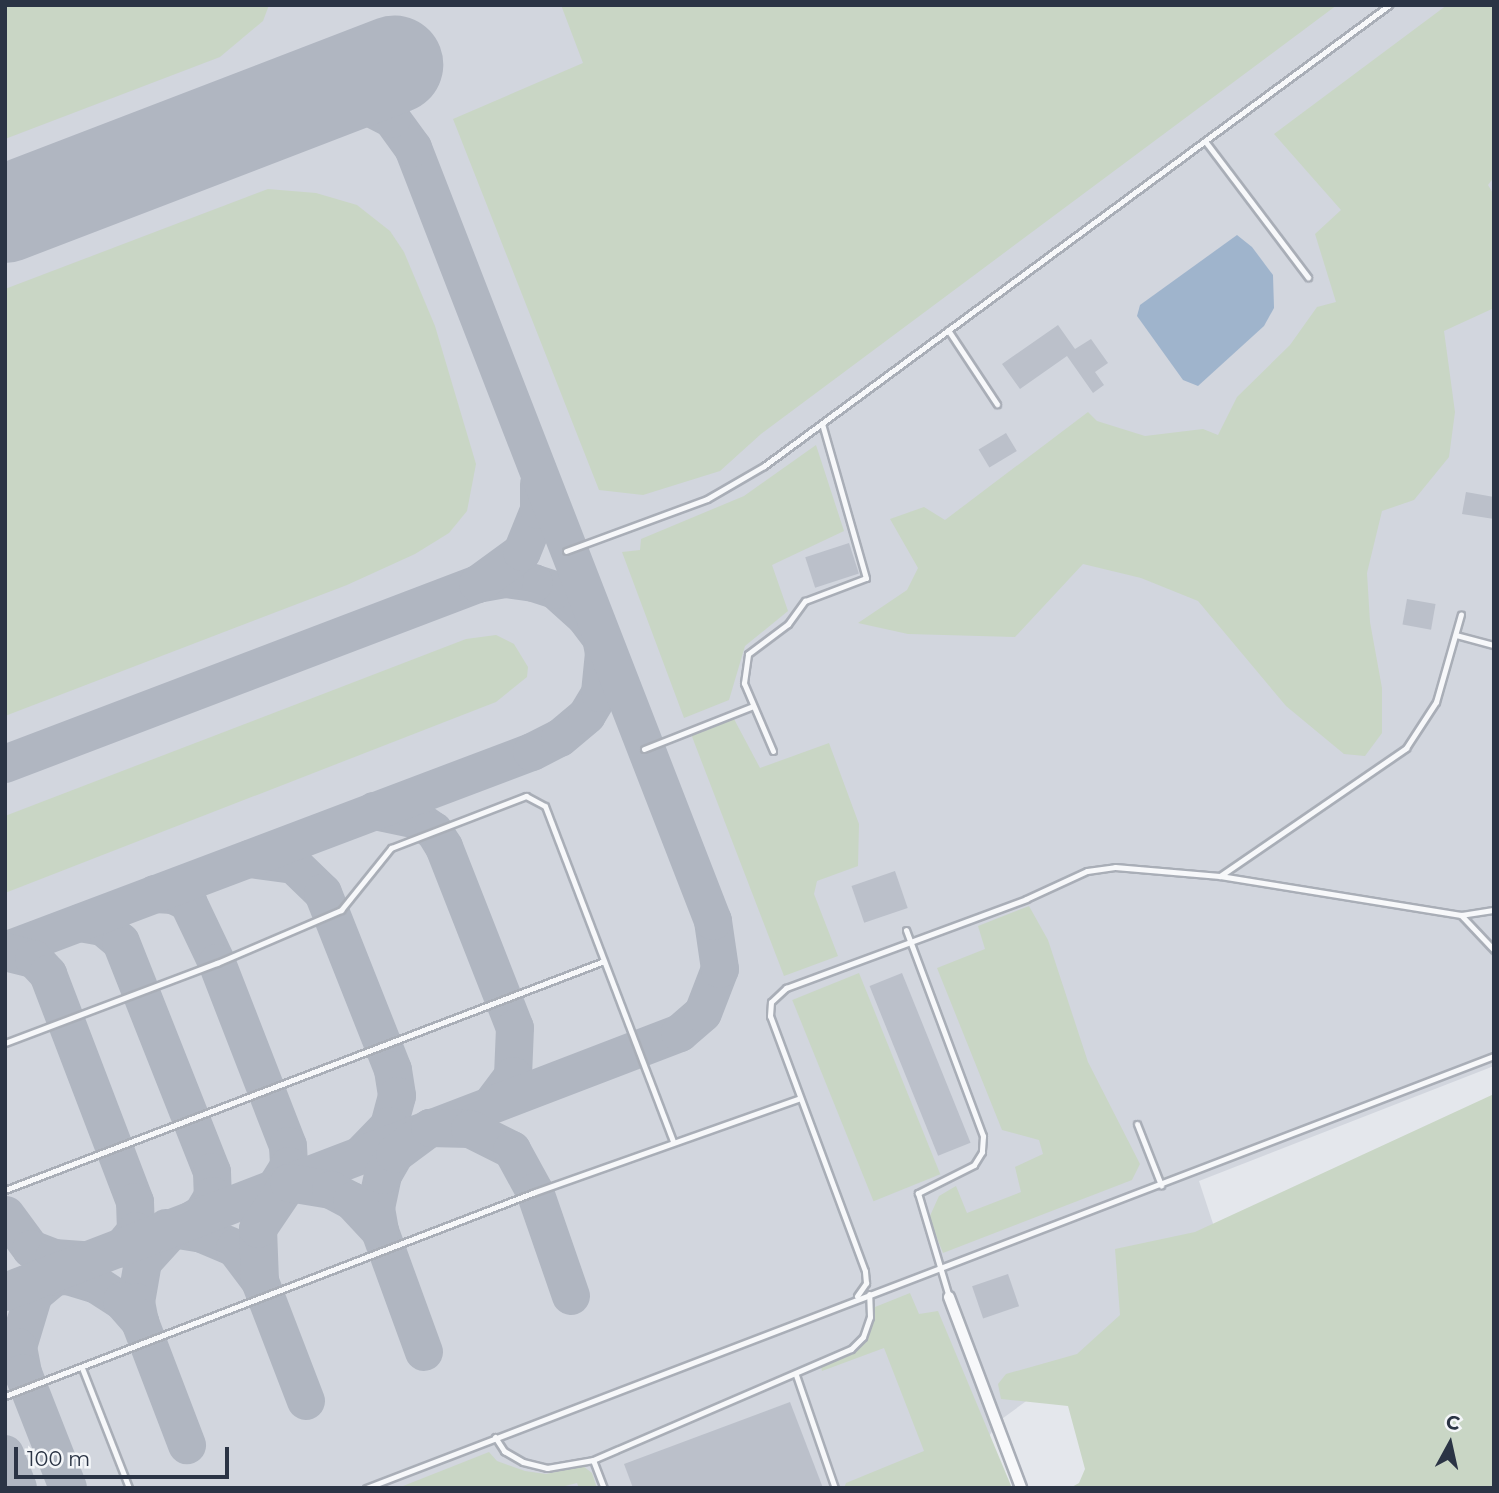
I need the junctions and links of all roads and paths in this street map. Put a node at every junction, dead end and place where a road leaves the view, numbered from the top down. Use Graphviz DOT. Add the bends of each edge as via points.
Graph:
graph roads {
  1 [pos="1389,5"];
  2 [pos="1205,141"];
  3 [pos="1308,277"];
  4 [pos="948,330"];
  5 [pos="997,404"];
  6 [pos="822,424"];
  7 [pos="566,551"];
  8 [pos="1461,614"];
  9 [pos="1456,635"];
  10 [pos="1494,645"];
  11 [pos="753,706"];
  12 [pos="645,749"];
  13 [pos="773,751"];
  14 [pos="1220,876"];
  15 [pos="1494,910"];
  16 [pos="1461,915"];
  17 [pos="906,930"];
  18 [pos="911,943"];
  19 [pos="1494,950"];
  20 [pos="604,961"];
  21 [pos="5,1042"];
  22 [pos="1494,1056"];
  23 [pos="800,1098"];
  24 [pos="1137,1124"];
  25 [pos="673,1142"];
  26 [pos="1161,1185"];
  27 [pos="5,1190"];
  28 [pos="939,1270"];
  29 [pos="869,1294"];
  30 [pos="948,1297"];
  31 [pos="854,1298"];
  32 [pos="82,1368"];
  33 [pos="796,1375"];
  34 [pos="5,1396"];
  35 [pos="495,1437"];
  36 [pos="593,1460"];
  37 [pos="129,1488"];
  38 [pos="366,1488"];
  39 [pos="604,1488"];
  40 [pos="835,1488"];
  41 [pos="1021,1488"];
  1 -- 2 [label="lane"];
  2 -- 3 [label="lane"];
  2 -- 4 [label="lane"];
  4 -- 5 [label="lane"];
  4 -- 6 [label="lane"];
  6 -- 7 [label="lane" via="734,486"];
  6 -- 11 [label="lane" via="866,578 805,601 788,624 748,654 744,683"];
  8 -- 9 [label="lane"];
  9 -- 10 [label="lane"];
  9 -- 14 [label="lane" via="1436,702 1406,748"];
  11 -- 12 [label="lane"];
  11 -- 13 [label="lane"];
  14 -- 16 [label="lane"];
  14 -- 18 [label="lane" via="1115,867 1087,870"];
  15 -- 16 [label="lane"];
  16 -- 19 [label="lane"];
  17 -- 18 [label="lane"];
  18 -- 23 [label="lane" via="786,988 771,1002 769,1016"];
  18 -- 28 [label="lane" via="983,1136 974,1165 918,1193"];
  20 -- 21 [label="lane" via="545,807 526,796 391,848 341,910 218,963"];
  20 -- 25 [label="lane"];
  20 -- 27 [label="lane"];
  22 -- 26 [label="lane"];
  23 -- 25 [label="lane"];
  23 -- 31 [label="lane" via="865,1270 866,1283"];
  24 -- 26 [label="lane"];
  25 -- 32 [label="lane"];
  26 -- 28 [label="lane"];
  28 -- 29 [label="lane"];
  28 -- 30 [label="lane"];
  29 -- 31 [label="lane"];
  29 -- 33 [label="lane" via="870,1317 863,1337 851,1349"];
  30 -- 41 [label="street"];
  31 -- 35 [label="lane"];
  32 -- 34 [label="lane"];
  32 -- 37 [label="lane"];
  33 -- 36 [label="lane"];
  33 -- 40 [label="lane"];
  35 -- 36 [label="lane" via="503,1451 547,1468"];
  35 -- 38 [label="lane"];
  36 -- 39 [label="lane"];
}
